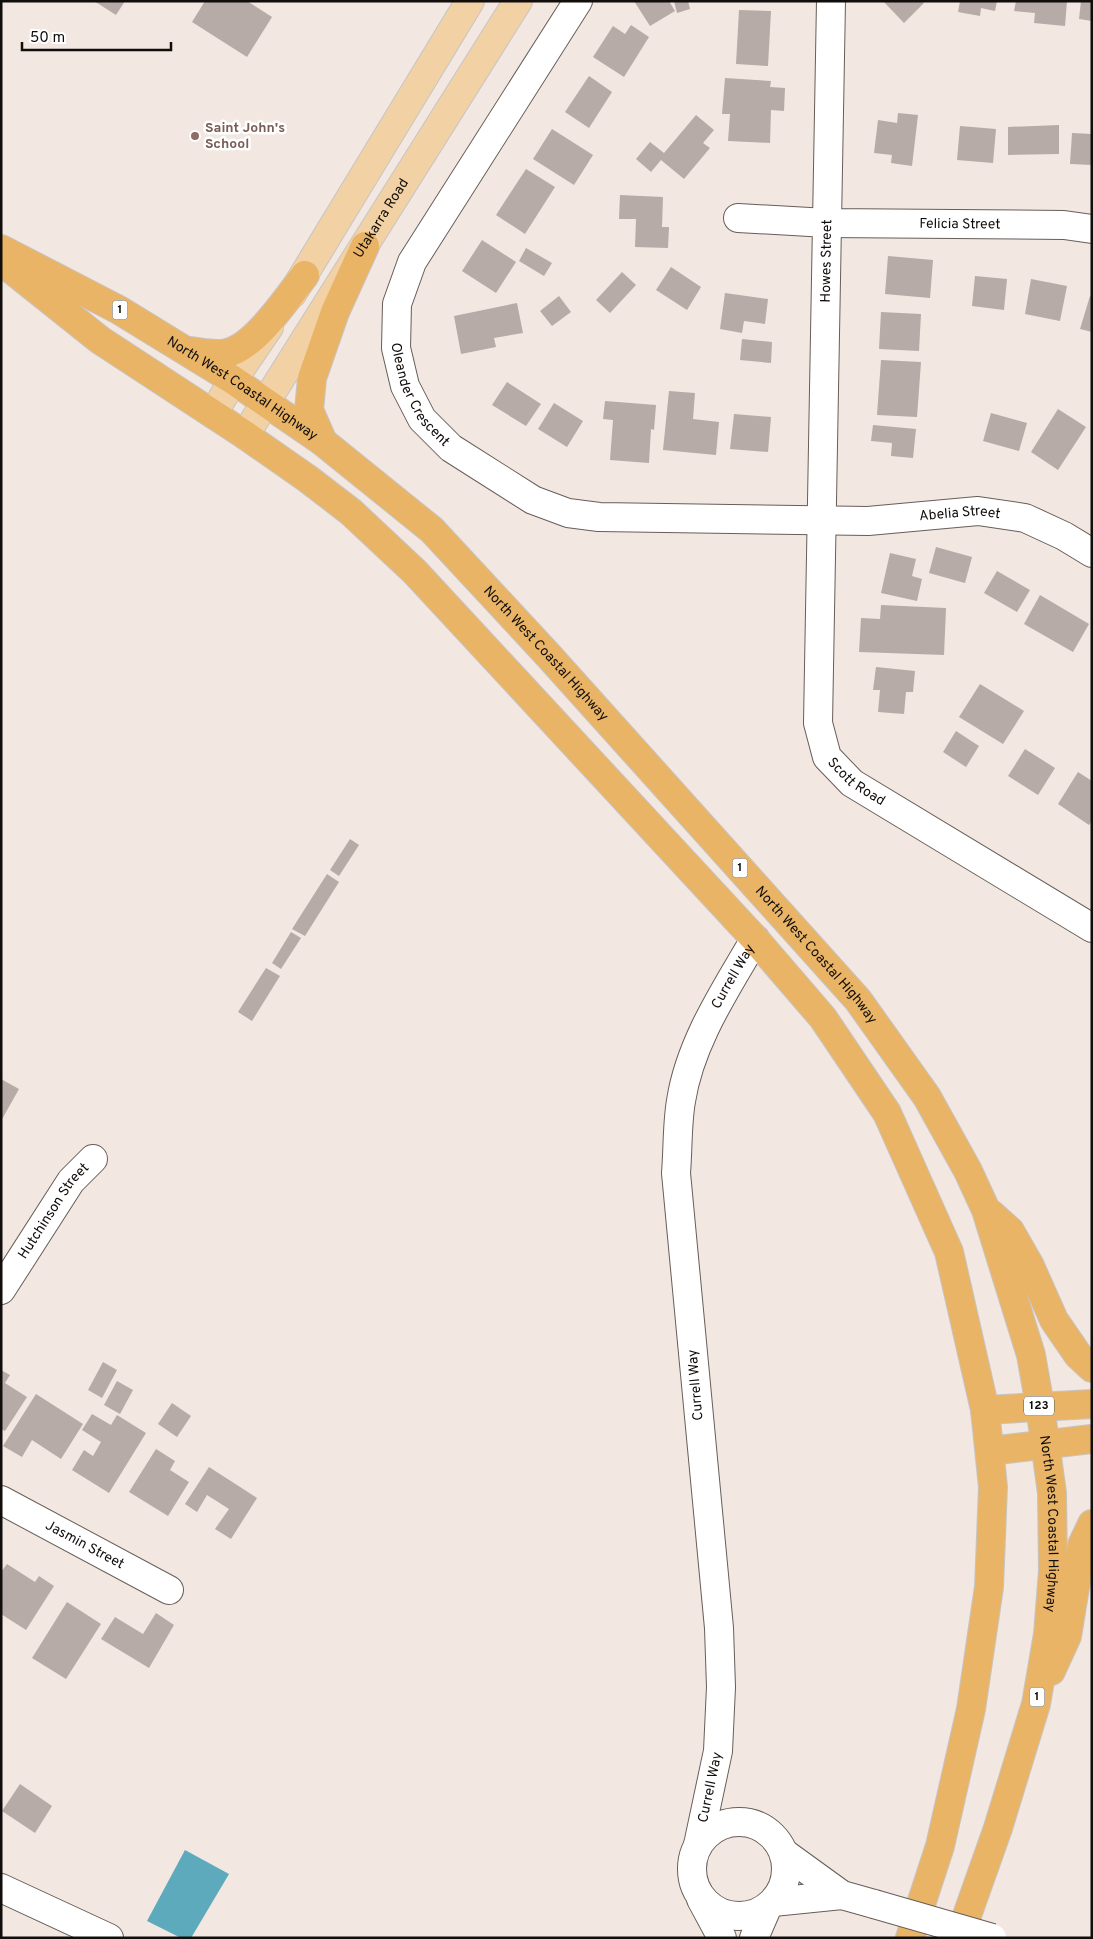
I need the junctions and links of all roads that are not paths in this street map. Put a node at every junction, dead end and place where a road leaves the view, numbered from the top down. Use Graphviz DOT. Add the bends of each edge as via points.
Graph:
graph roads {
  1 [pos="470,1"];
  2 [pos="518,1"];
  3 [pos="578,1"];
  4 [pos="831,1"];
  5 [pos="738,218"];
  6 [pos="828,223"];
  7 [pos="1092,229"];
  8 [pos="364,246"];
  9 [pos="1,249"];
  10 [pos="1,261"];
  11 [pos="305,275"];
  12 [pos="187,351"];
  13 [pos="233,380"];
  14 [pos="266,402"];
  15 [pos="213,414"];
  16 [pos="245,435"];
  17 [pos="323,442"];
  18 [pos="820,521"];
  19 [pos="1092,553"];
  20 [pos="1092,928"];
  21 [pos="755,939"];
  22 [pos="93,1159"];
  23 [pos="986,1210"];
  24 [pos="1,1290"];
  25 [pos="1092,1368"];
  26 [pos="1092,1404"];
  27 [pos="1040,1406"];
  28 [pos="985,1410"];
  29 [pos="1092,1439"];
  30 [pos="1045,1445"];
  31 [pos="990,1451"];
  32 [pos="1,1500"];
  33 [pos="1092,1524"];
  34 [pos="170,1590"];
  35 [pos="1036,1704"];
  36 [pos="698,1845"];
  37 [pos="784,1853"];
  38 [pos="1,1888"];
  39 [pos="842,1895"];
  40 [pos="700,1897"];
  41 [pos="770,1905"];
  42 [pos="109,1938"];
  43 [pos="722,1938"];
  44 [pos="754,1938"];
  45 [pos="910,1938"];
  46 [pos="959,1938"];
  47 [pos="992,1938"];
  1 -- 11 [label="main road"];
  2 -- 8 [label="main road, Utakarra Road"];
  3 -- 18 [label="street, Oleander Crescent" via="412,262 397,304 396,348 405,386 422,419 451,448 533,500 568,513 599,517"];
  4 -- 6 [label="street, Howes Street"];
  5 -- 6 [label="street, Felicia Street"];
  6 -- 7 [label="street, Felicia Street" via="1064,225"];
  6 -- 18 [label="street, Howes Street"];
  8 -- 14 [label="main road, Utakarra Road"];
  8 -- 17 [label="highway" via="334,312 312,378 309,410"];
  9 -- 12 [label="highway, North West Coastal Highway / 1" via="119,310"];
  10 -- 15 [label="highway" via="100,340"];
  11 -- 12 [label="highway" via="256,336 236,350 216,354"];
  11 -- 13 [label="main road"];
  12 -- 13 [label="highway, North West Coastal Highway / 1"];
  13 -- 14 [label="highway, North West Coastal Highway / 1"];
  13 -- 15 [label="main road"];
  14 -- 16 [label="main road, Utakarra Road"];
  14 -- 17 [label="highway, North West Coastal Highway / 1"];
  15 -- 16 [label="highway"];
  16 -- 21 [label="highway" via="351,512 415,572"];
  17 -- 23 [label="highway, North West Coastal Highway / 1" via="432,530 858,1000 927,1097"];
  18 -- 19 [label="street, Abelia Street" via="868,521 978,511 1024,518"];
  18 -- 20 [label="street, Scott Road" via="817,700 818,723 827,756 852,783"];
  21 -- 28 [label="highway" via="823,1018 887,1113 949,1252"];
  21 -- 36 [label="street, Currell Way" via="696,1049 681,1100 676,1173 722,1687 718,1751"];
  22 -- 24 [label="street, Hutchinson Street" via="71,1181"];
  23 -- 25 [label="highway" via="1010,1231 1054,1320 1078,1355"];
  23 -- 27 [label="highway, North West Coastal Highway / 1" via="1031,1355"];
  26 -- 27 [label="highway, 123"];
  27 -- 28 [label="highway, 123"];
  27 -- 30 [label="highway, North West Coastal Highway / 1"];
  28 -- 31 [label="highway"];
  29 -- 30 [label="highway"];
  30 -- 31 [label="highway"];
  30 -- 35 [label="highway, North West Coastal Highway / 1" via="1052,1493 1053,1571 1048,1634"];
  31 -- 45 [label="highway" via="993,1487 989,1586 971,1709 940,1846"];
  32 -- 34 [label="street, Jasmin Street"];
  33 -- 35 [label="highway" via="1082,1545 1067,1636"];
  35 -- 46 [label="highway, North West Coastal Highway / 1" via="998,1828"];
  36 -- 37 [label="street" via="718,1827 730,1822 744,1822 768,1831"];
  36 -- 40 [label="street" via="692,1871"];
  37 -- 39 [label="street"];
  37 -- 41 [label="street" via="786,1879"];
  38 -- 42 [label="street"];
  39 -- 41 [label="street"];
  39 -- 47 [label="street, bridge"];
  40 -- 41 [label="street" via="709,1906 734,1917 751,1915"];
  40 -- 43 [label="street"];
  41 -- 44 [label="street"];
}
